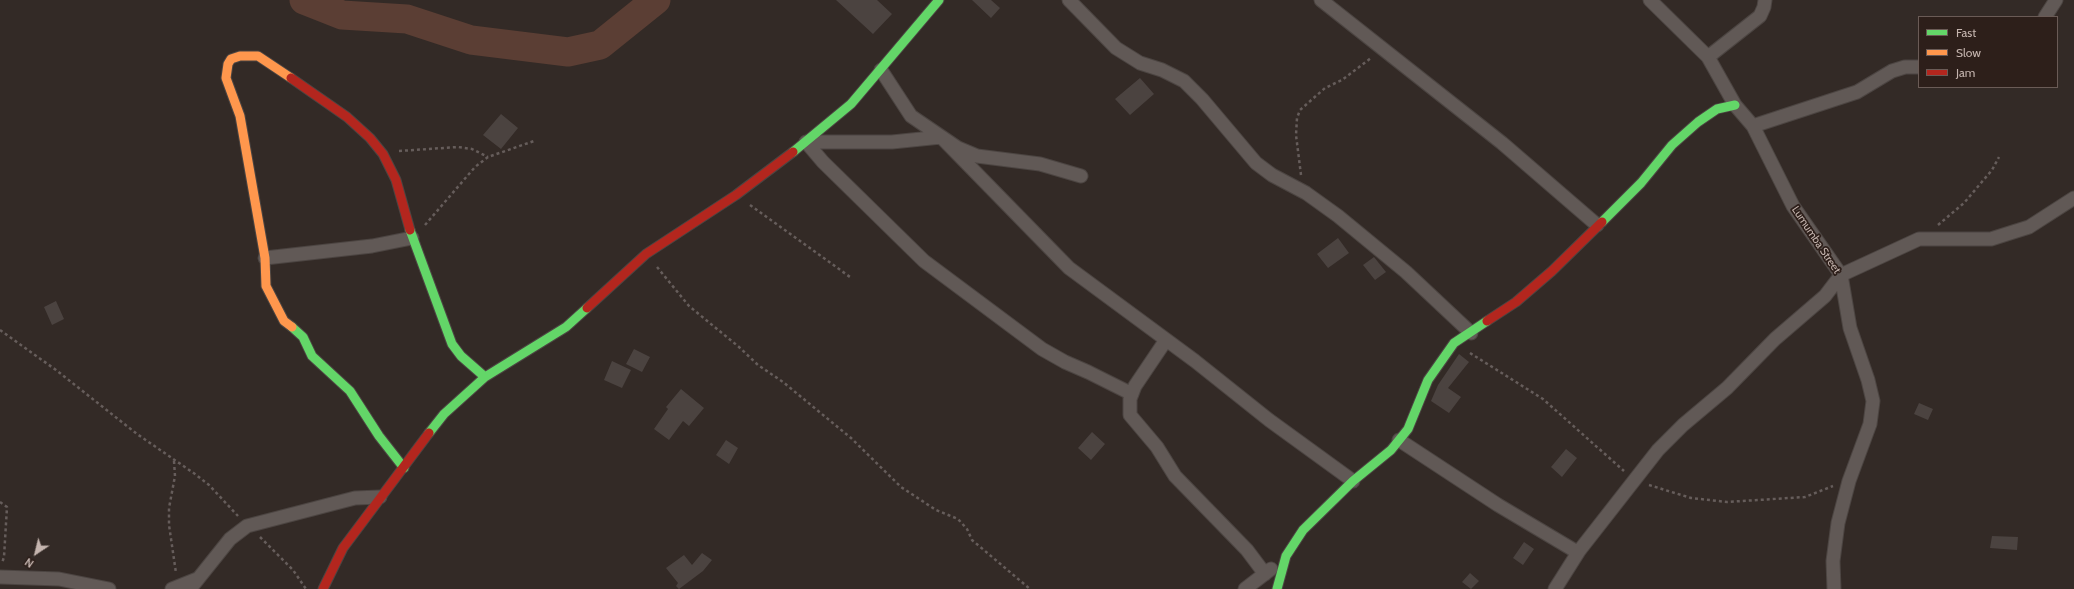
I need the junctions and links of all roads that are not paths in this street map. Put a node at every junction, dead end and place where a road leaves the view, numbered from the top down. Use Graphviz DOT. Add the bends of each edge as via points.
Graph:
graph roads {
  1 [pos="939,0"];
  2 [pos="1069,0"];
  3 [pos="1321,0"];
  4 [pos="1650,0"];
  5 [pos="1765,0"];
  6 [pos="2056,0"];
  7 [pos="2046,16"];
  8 [pos="1708,57"];
  9 [pos="1918,67"];
  10 [pos="881,70"];
  11 [pos="1735,105"];
  12 [pos="1753,126"];
  13 [pos="941,137"];
  14 [pos="806,142"];
  15 [pos="1081,176"];
  16 [pos="2074,198"];
  17 [pos="1597,225"];
  18 [pos="412,238"];
  19 [pos="265,258"];
  20 [pos="1841,275"];
  21 [pos="1471,333"];
  22 [pos="1166,340"];
  23 [pos="485,377"];
  24 [pos="1132,394"];
  25 [pos="1399,440"];
  26 [pos="404,468"];
  27 [pos="1353,481"];
  28 [pos="380,497"];
  29 [pos="1578,552"];
  30 [pos="1286,556"];
  31 [pos="1266,574"];
  32 [pos="0,577"];
  33 [pos="184,586"];
  34 [pos="109,589"];
  35 [pos="323,589"];
  36 [pos="1245,589"];
  37 [pos="1277,589"];
  38 [pos="1555,589"];
  39 [pos="1834,589"];
  1 -- 10 [label="street"];
  2 -- 21 [label="street" via="1116,48 1140,63 1184,81 1216,114 1256,163 1338,216 1406,272"];
  3 -- 17 [label="street" via="1502,143"];
  4 -- 8 [label="street, Lumumba Street"];
  5 -- 8 [label="street" via="1760,16"];
  6 -- 7 [label="street"];
  8 -- 11 [label="street, Lumumba Street"];
  9 -- 12 [label="street" via="1892,71 1857,92"];
  10 -- 13 [label="street" via="911,116"];
  10 -- 14 [label="street" via="851,104"];
  11 -- 12 [label="street, Lumumba Street"];
  11 -- 17 [label="street" via="1717,109 1698,122 1672,145 1641,183"];
  12 -- 20 [label="street, Lumumba Street" via="1793,206"];
  13 -- 14 [label="street" via="892,142"];
  13 -- 15 [label="street" via="958,148 978,156 1040,164"];
  13 -- 22 [label="street" via="1069,268"];
  14 -- 23 [label="street" via="736,195 646,254 566,327"];
  14 -- 24 [label="street" via="823,162 924,261 1042,349"];
  16 -- 20 [label="street" via="2029,227 1990,240 1919,239"];
  17 -- 21 [label="street" via="1552,271 1522,297"];
  18 -- 19 [label="street" via="372,246"];
  18 -- 19 [label="street" via="396,180 383,154 370,138 347,117 268,62 258,56 240,56 231,59 226,78 240,116"];
  18 -- 23 [label="street" via="452,344 461,356"];
  19 -- 26 [label="street" via="266,286 284,321 303,338 312,356 350,391 378,436"];
  20 -- 29 [label="street" via="1825,296 1775,339 1727,388 1673,435 1633,480"];
  20 -- 39 [label="street, Lumumba Street" via="1850,328 1873,401 1870,424 1849,481 1837,531 1833,561"];
  21 -- 25 [label="street" via="1454,344 1428,380 1408,429"];
  22 -- 24 [label="street"];
  22 -- 27 [label="street"];
  23 -- 26 [label="street" via="444,414"];
  24 -- 31 [label="street" via="1128,409 1130,415 1157,447 1175,476 1247,550"];
  25 -- 27 [label="street" via="1378,462"];
  25 -- 29 [label="street" via="1498,505"];
  26 -- 28 [label="street"];
  27 -- 30 [label="street" via="1303,530"];
  28 -- 33 [label="street" via="355,498 247,526 230,538"];
  28 -- 35 [label="street" via="343,548"];
  29 -- 38 [label="street"];
  30 -- 31 [label="street"];
  30 -- 37 [label="street"];
  31 -- 36 [label="street"];
  32 -- 34 [label="street" via="59,579"];
}
